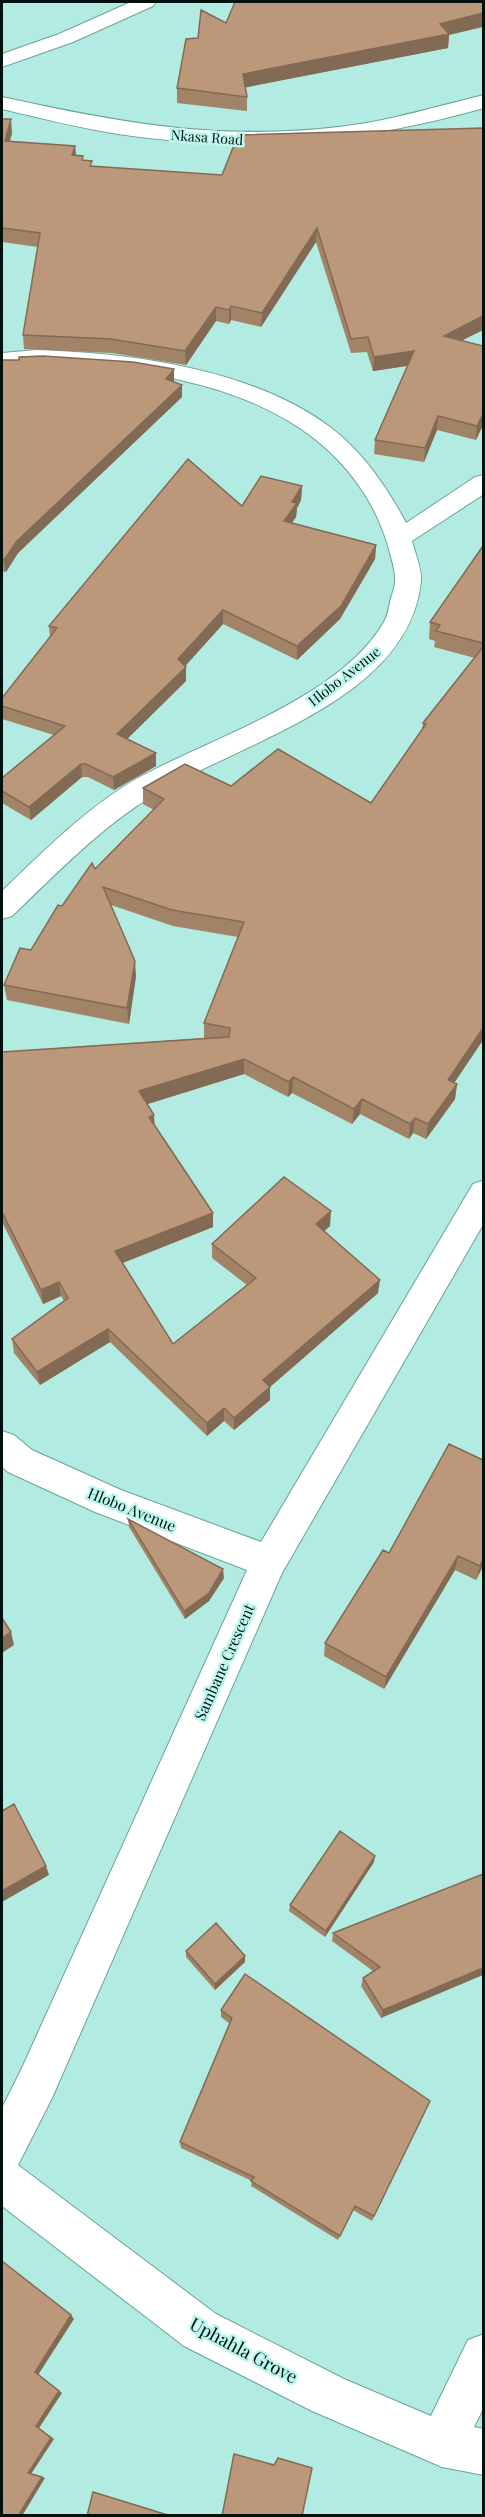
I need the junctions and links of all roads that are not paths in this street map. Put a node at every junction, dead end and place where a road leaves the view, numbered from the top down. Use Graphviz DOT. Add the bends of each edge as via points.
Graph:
graph roads {
  1 [pos="146,2"];
  2 [pos="2,61"];
  3 [pos="483,101"];
  4 [pos="2,103"];
  5 [pos="2,334"];
  6 [pos="10,359"];
  7 [pos="483,482"];
  8 [pos="400,538"];
  9 [pos="2,908"];
  10 [pos="483,1193"];
  11 [pos="2,1446"];
  12 [pos="269,1562"];
  13 [pos="2,2151"];
  14 [pos="2,2180"];
  15 [pos="483,2356"];
  16 [pos="463,2448"];
  1 -- 2 [label="street"];
  3 -- 4 [label="street, Nkasa Road" via="378,128 275,140 115,128"];
  5 -- 6 [label="street"];
  6 -- 8 [label="street, Hlobo Avenue" via="62,356 121,362 202,381 268,403 318,429 337,445 384,501"];
  7 -- 8 [label="street"];
  8 -- 9 [label="street, Hlobo Avenue" via="408,567 407,589 398,626 378,652 299,711 146,786 97,820"];
  10 -- 12 [label="street, Sambane Crescent"];
  11 -- 12 [label="street, Hlobo Avenue" via="20,1461 108,1501"];
  12 -- 13 [label="street, Sambane Crescent" via="37,2083"];
  14 -- 16 [label="street, Uphahla Grove" via="200,2330 328,2395"];
  15 -- 16 [label="street"];
}
